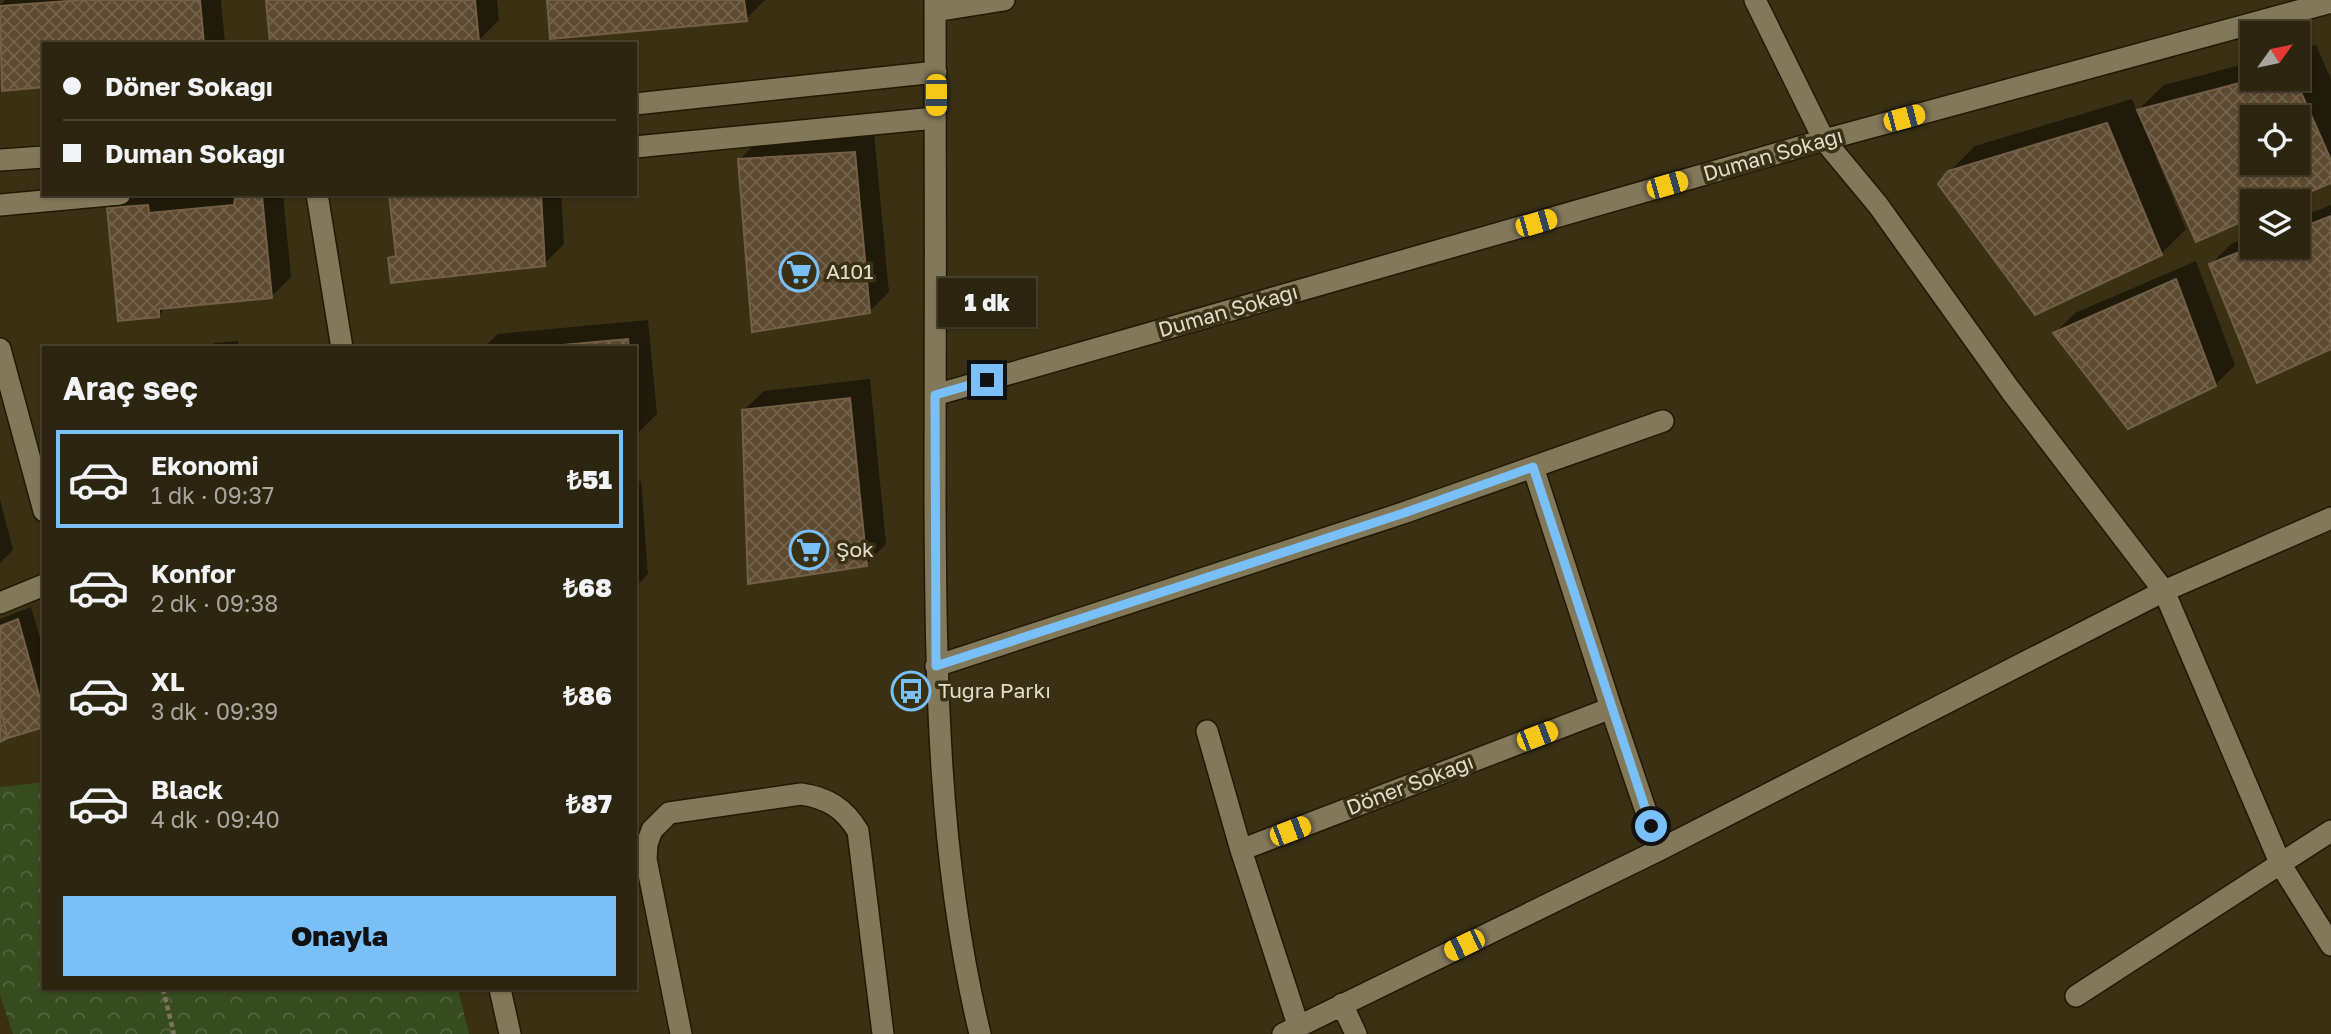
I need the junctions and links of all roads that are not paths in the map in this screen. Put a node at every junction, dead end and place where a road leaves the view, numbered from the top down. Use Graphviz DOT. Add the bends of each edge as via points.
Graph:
graph roads {
  1 [pos="1004,0"];
  2 [pos="1755,0"];
  3 [pos="2331,2"];
  4 [pos="935,5"];
  5 [pos="936,72"];
  6 [pos="637,104"];
  7 [pos="935,118"];
  8 [pos="1824,140"];
  9 [pos="637,146"];
  10 [pos="42,157"];
  11 [pos="0,160"];
  12 [pos="98,196"];
  13 [pos="317,196"];
  14 [pos="0,205"];
  15 [pos="342,346"];
  16 [pos="0,349"];
  17 [pos="935,395"];
  18 [pos="1663,421"];
  19 [pos="1533,467"];
  20 [pos="42,503"];
  21 [pos="2331,519"];
  22 [pos="42,586"];
  23 [pos="2164,591"];
  24 [pos="0,603"];
  25 [pos="936,666"];
  26 [pos="1611,708"];
  27 [pos="1207,731"];
  28 [pos="2331,831"];
  29 [pos="1241,850"];
  30 [pos="1659,850"];
  31 [pos="2281,865"];
  32 [pos="2331,945"];
  33 [pos="500,990"];
  34 [pos="2076,996"];
  35 [pos="1342,1004"];
  36 [pos="1290,1030"];
  37 [pos="510,1034"];
  38 [pos="681,1034"];
  39 [pos="883,1034"];
  40 [pos="980,1034"];
  41 [pos="1356,1034"];
  1 -- 4 [label="street"];
  2 -- 8 [label="street"];
  3 -- 8 [label="street, Duman Sokağı"];
  4 -- 5 [label="street"];
  5 -- 6 [label="street"];
  5 -- 7 [label="street"];
  7 -- 9 [label="street"];
  7 -- 17 [label="street"];
  8 -- 17 [label="street, Duman Sokağı"];
  8 -- 23 [label="street" via="1878,205 2011,391"];
  10 -- 11 [label="street"];
  12 -- 14 [label="street"];
  13 -- 15 [label="street"];
  16 -- 20 [label="street"];
  17 -- 25 [label="street"];
  18 -- 19 [label="street"];
  19 -- 25 [label="street"];
  19 -- 26 [label="street"];
  21 -- 23 [label="street"];
  22 -- 24 [label="street"];
  23 -- 30 [label="street"];
  23 -- 31 [label="street"];
  25 -- 40 [label="street" via="946,829 964,971"];
  26 -- 29 [label="street, Döner Sokağı"];
  26 -- 30 [label="street"];
  27 -- 29 [label="street"];
  28 -- 31 [label="street"];
  29 -- 36 [label="street"];
  30 -- 35 [label="street"];
  31 -- 32 [label="street"];
  31 -- 34 [label="street"];
  33 -- 37 [label="street"];
  35 -- 36 [label="street"];
  35 -- 41 [label="street"];
  38 -- 39 [label="street" via="646,859 652,830 669,813 801,794 836,805 858,831"];
}
